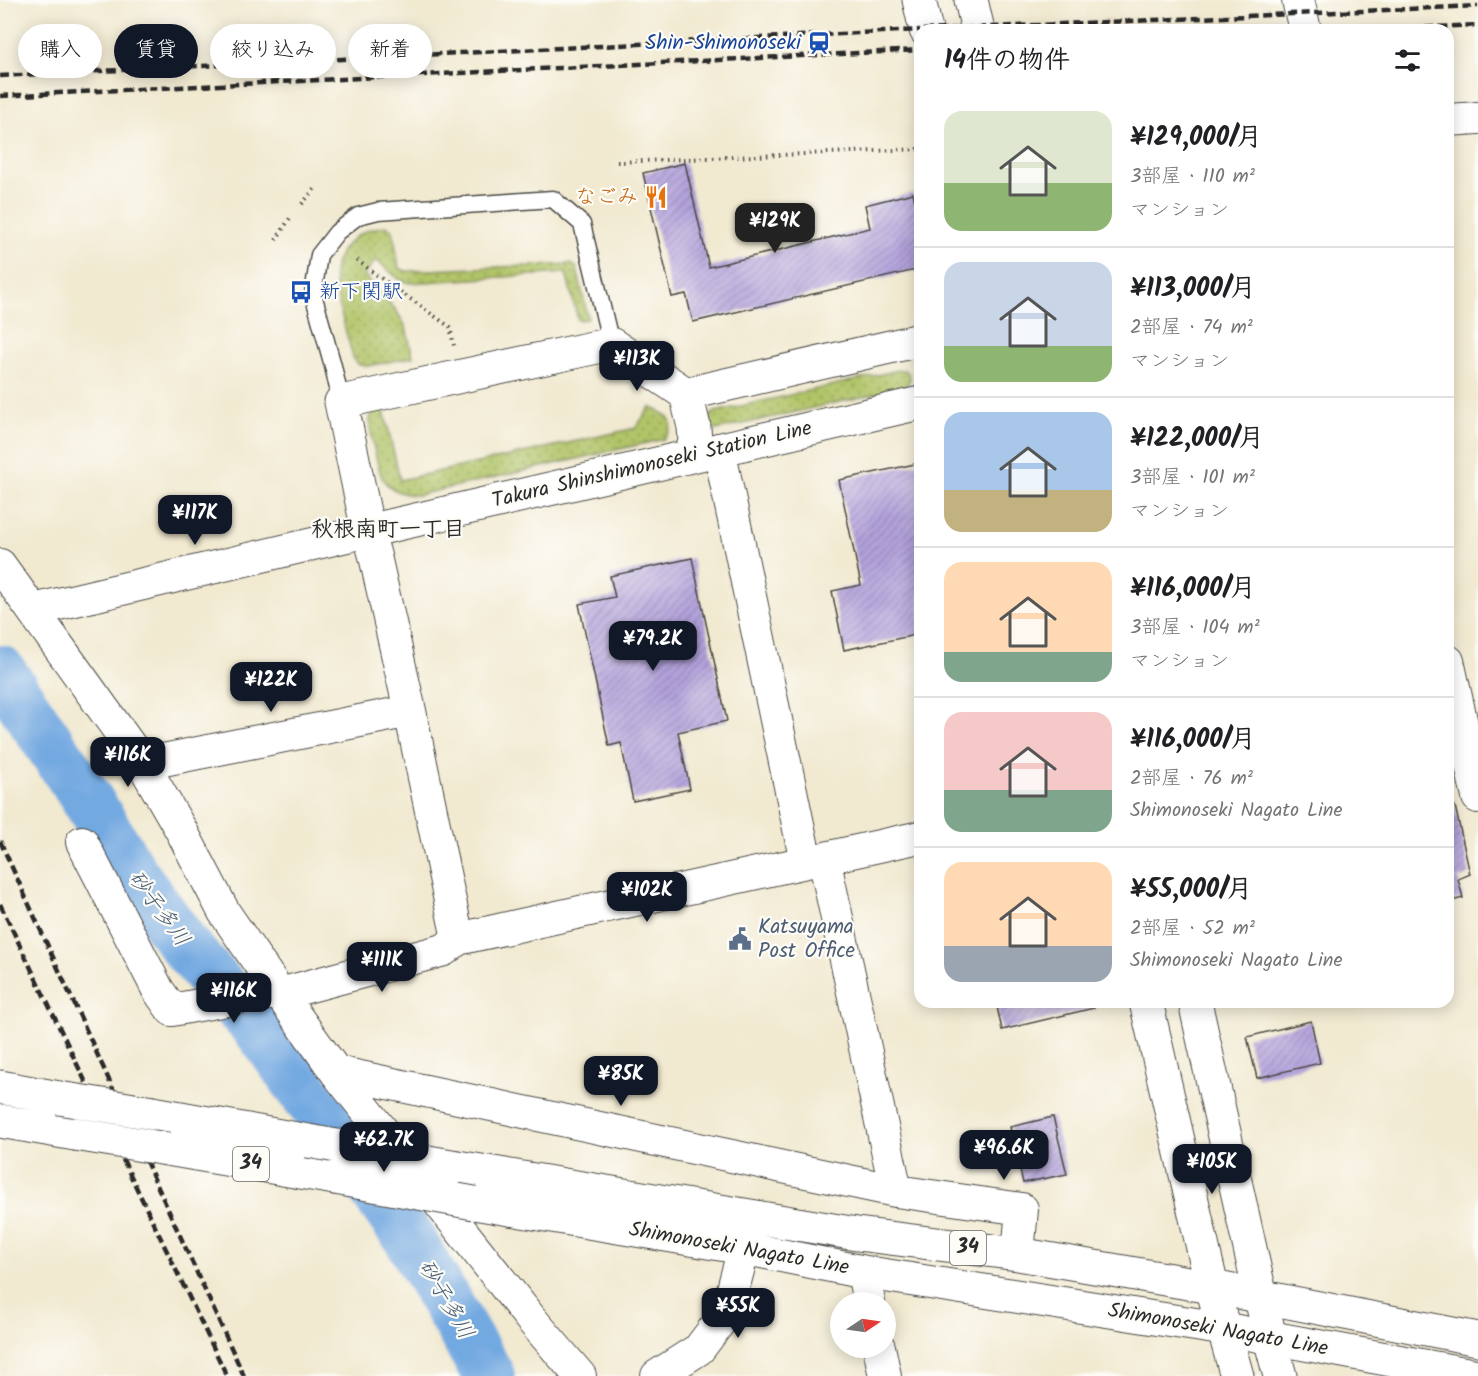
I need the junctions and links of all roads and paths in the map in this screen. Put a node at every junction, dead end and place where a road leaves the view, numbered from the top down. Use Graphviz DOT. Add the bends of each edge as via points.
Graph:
graph roads {
  1 [pos="919,0"];
  2 [pos="971,0"];
  3 [pos="1298,0"];
  4 [pos="925,24"];
  5 [pos="977,24"];
  6 [pos="1304,24"];
  7 [pos="1478,118"];
  8 [pos="1454,120"];
  9 [pos="914,149"];
  10 [pos="616,162"];
  11 [pos="316,188"];
  12 [pos="302,204"];
  13 [pos="290,218"];
  14 [pos="276,240"];
  15 [pos="357,260"];
  16 [pos="914,341"];
  17 [pos="611,344"];
  18 [pos="454,346"];
  19 [pos="686,394"];
  20 [pos="341,402"];
  21 [pos="914,404"];
  22 [pos="705,452"];
  23 [pos="368,531"];
  24 [pos="0,565"];
  25 [pos="33,610"];
  26 [pos="1454,695"];
  27 [pos="410,711"];
  28 [pos="1465,757"];
  29 [pos="142,764"];
  30 [pos="1478,797"];
  31 [pos="914,838"];
  32 [pos="82,842"];
  33 [pos="815,860"];
  34 [pos="458,939"];
  35 [pos="269,994"];
  36 [pos="1147,1008"];
  37 [pos="1196,1008"];
  38 [pos="336,1072"];
  39 [pos="0,1088"];
  40 [pos="0,1122"];
  41 [pos="896,1191"];
  42 [pos="744,1248"];
  43 [pos="1018,1254"];
  44 [pos="866,1287"];
  45 [pos="1212,1287"];
  46 [pos="1262,1298"];
  47 [pos="1224,1329"];
  48 [pos="1270,1338"];
  49 [pos="1478,1340"];
  50 [pos="881,1358"];
  51 [pos="580,1376"];
  52 [pos="657,1376"];
  53 [pos="885,1376"];
  54 [pos="1237,1376"];
  55 [pos="1280,1376"];
  56 [pos="1478,1376"];
  1 -- 4 [label="main road"];
  2 -- 5 [label="main road"];
  3 -- 6 [label="street"];
  7 -- 8 [label="street"];
  9 -- 10 [label="path"];
  11 -- 12 [label="path"];
  13 -- 14 [label="path"];
  15 -- 18 [label="path" via="450,327"];
  16 -- 19 [label="main road"];
  17 -- 19 [label="main road"];
  17 -- 20 [label="main road"];
  17 -- 20 [label="lane" via="582,224 554,199 358,216 337,232 319,255 313,294"];
  19 -- 22 [label="main road" via="695,442"];
  20 -- 23 [label="main road"];
  21 -- 22 [label="main road, Takura Shinshimonoseki Station Line"];
  22 -- 23 [label="main road, Takura Shinshimonoseki Station Line"];
  22 -- 33 [label="street"];
  23 -- 25 [label="street"];
  23 -- 27 [label="street"];
  24 -- 25 [label="street"];
  25 -- 29 [label="street"];
  26 -- 28 [label="street"];
  27 -- 29 [label="street"];
  27 -- 34 [label="street"];
  28 -- 30 [label="street"];
  29 -- 35 [label="street"];
  31 -- 33 [label="street"];
  32 -- 35 [label="street" via="172,1010"];
  33 -- 34 [label="street"];
  33 -- 41 [label="street"];
  34 -- 35 [label="street" via="444,950"];
  35 -- 38 [label="street"];
  36 -- 45 [label="main road"];
  37 -- 46 [label="main road"];
  38 -- 41 [label="street"];
  38 -- 51 [label="street"];
  39 -- 43 [label="main road, Shimonoseki Nagato Line / 34, bridge" via="856,1234"];
  40 -- 42 [label="main road, Shimonoseki Nagato Line / 34, bridge"];
  41 -- 43 [label="street" via="1022,1209"];
  42 -- 44 [label="main road, Shimonoseki Nagato Line / 34"];
  42 -- 52 [label="street" via="727,1312 699,1349"];
  43 -- 45 [label="main road, Shimonoseki Nagato Line / 34"];
  44 -- 47 [label="main road, Shimonoseki Nagato Line / 34"];
  45 -- 46 [label="main road, Shimonoseki Nagato Line / 34"];
  45 -- 47 [label="main road"];
  46 -- 48 [label="main road"];
  46 -- 49 [label="main road, Shimonoseki Nagato Line / 34"];
  47 -- 48 [label="main road, Shimonoseki Nagato Line / 34"];
  47 -- 54 [label="main road"];
  48 -- 55 [label="main road"];
  48 -- 56 [label="main road, Shimonoseki Nagato Line / 34"];
  50 -- 53 [label="street"];
}
